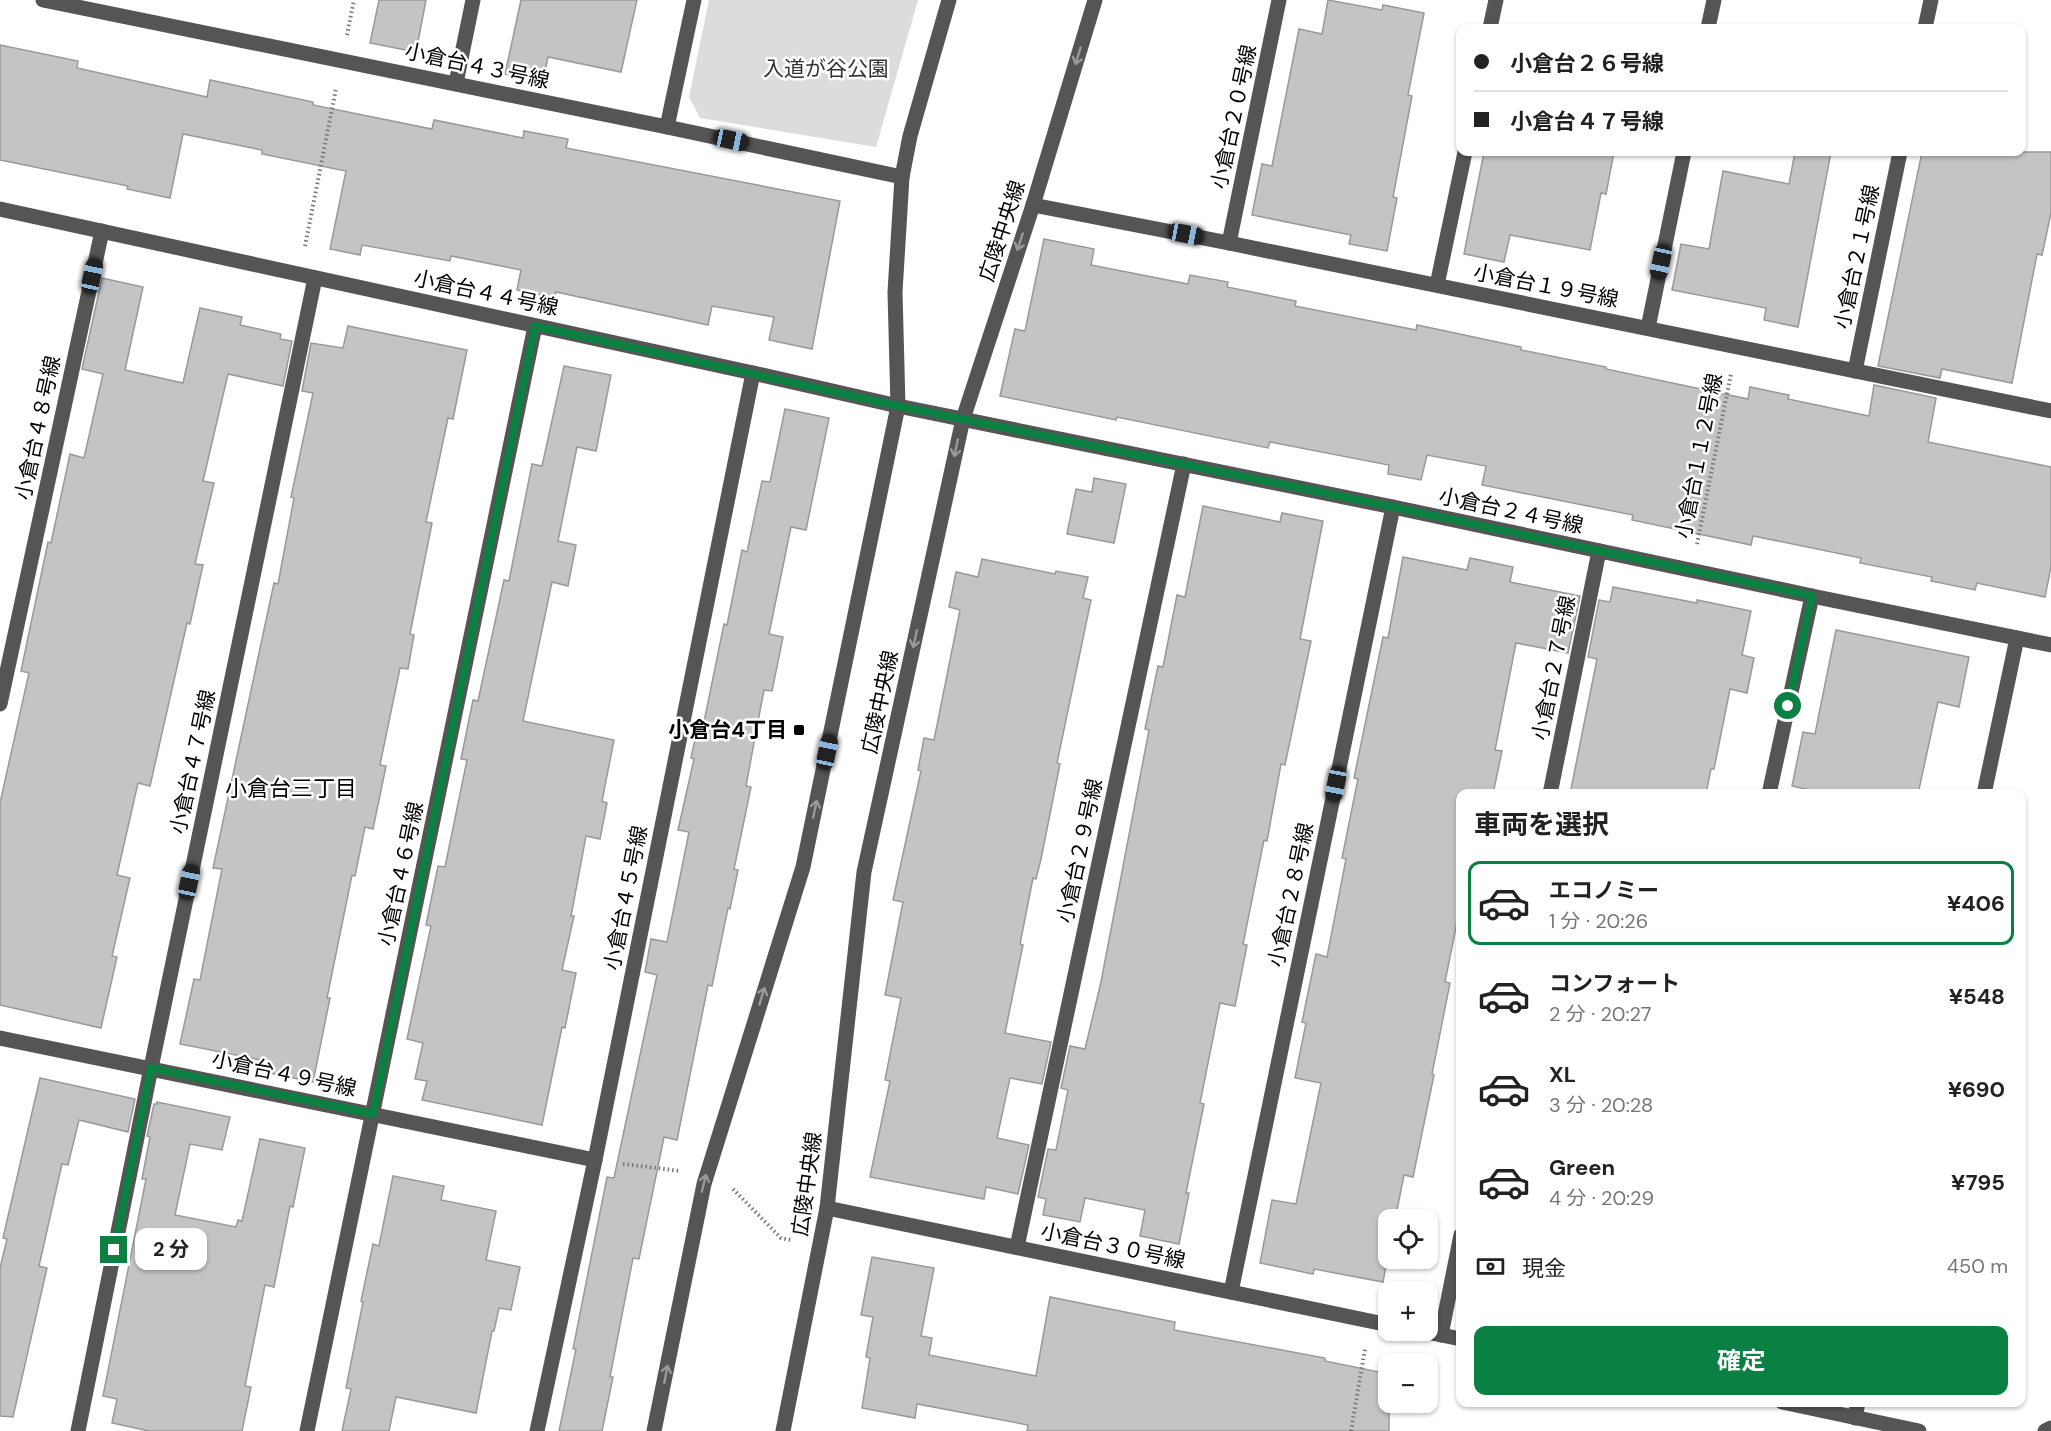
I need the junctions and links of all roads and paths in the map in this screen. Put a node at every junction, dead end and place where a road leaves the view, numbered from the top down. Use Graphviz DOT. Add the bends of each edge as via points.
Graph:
graph roads {
  1 [pos="43,0"];
  2 [pos="354,0"];
  3 [pos="473,0"];
  4 [pos="694,0"];
  5 [pos="949,0"];
  6 [pos="1095,0"];
  7 [pos="1279,0"];
  8 [pos="1496,0"];
  9 [pos="1714,0"];
  10 [pos="1930,0"];
  11 [pos="1491,24"];
  12 [pos="1709,24"];
  13 [pos="1926,24"];
  14 [pos="342,60"];
  15 [pos="456,83"];
  16 [pos="667,127"];
  17 [pos="1464,156"];
  18 [pos="1683,156"];
  19 [pos="1899,156"];
  20 [pos="902,177"];
  21 [pos="1033,205"];
  22 [pos="0,209"];
  23 [pos="102,231"];
  24 [pos="1229,243"];
  25 [pos="315,278"];
  26 [pos="1437,285"];
  27 [pos="535,326"];
  28 [pos="1648,328"];
  29 [pos="1737,346"];
  30 [pos="1855,371"];
  31 [pos="753,373"];
  32 [pos="898,406"];
  33 [pos="2051,411"];
  34 [pos="963,419"];
  35 [pos="1184,464"];
  36 [pos="1393,507"];
  37 [pos="1599,551"];
  38 [pos="1691,571"];
  39 [pos="1812,596"];
  40 [pos="2016,638"];
  41 [pos="2051,645"];
  42 [pos="0,704"];
  43 [pos="1551,789"];
  44 [pos="1770,789"];
  45 [pos="1985,789"];
  46 [pos="0,1038"];
  47 [pos="151,1068"];
  48 [pos="373,1114"];
  49 [pos="595,1160"];
  50 [pos="683,1171"];
  51 [pos="729,1185"];
  52 [pos="828,1208"];
  53 [pos="800,1242"];
  54 [pos="1017,1247"];
  55 [pos="1456,1261"];
  56 [pos="1231,1292"];
  57 [pos="1369,1322"];
  58 [pos="1378,1323"];
  59 [pos="1438,1334"];
  60 [pos="1441,1335"];
  61 [pos="1456,1338"];
  62 [pos="1829,1407"];
  63 [pos="1857,1410"];
  64 [pos="2051,1428"];
  65 [pos="78,1431"];
  66 [pos="307,1431"];
  67 [pos="537,1431"];
  68 [pos="654,1431"];
  69 [pos="783,1431"];
  70 [pos="1352,1431"];
  71 [pos="1919,1431"];
  72 [pos="2045,1431"];
  1 -- 14 [label="street, 小倉台４３号線"];
  2 -- 14 [label="path"];
  3 -- 15 [label="street"];
  4 -- 16 [label="street"];
  5 -- 20 [label="street, 広陵中央線"];
  6 -- 21 [label="street, 広陵中央線, one-way"];
  7 -- 24 [label="street, 小倉台２０号線"];
  8 -- 11 [label="street"];
  9 -- 12 [label="street"];
  10 -- 13 [label="street"];
  14 -- 15 [label="street, 小倉台４３号線"];
  14 -- 25 [label="path" via="304,244"];
  15 -- 16 [label="street, 小倉台４３号線"];
  16 -- 20 [label="street, 小倉台４３号線"];
  17 -- 26 [label="street"];
  18 -- 28 [label="street"];
  19 -- 30 [label="street, 小倉台２１号線"];
  20 -- 32 [label="street, 広陵中央線" via="895,292"];
  21 -- 24 [label="street, 小倉台１９号線"];
  21 -- 34 [label="street, 広陵中央線, one-way"];
  22 -- 23 [label="street, 小倉台４４号線"];
  23 -- 25 [label="street, 小倉台４４号線"];
  23 -- 42 [label="street, 小倉台４８号線"];
  24 -- 26 [label="street, 小倉台１９号線"];
  25 -- 27 [label="street, 小倉台４４号線"];
  25 -- 47 [label="street, 小倉台４７号線"];
  26 -- 28 [label="street, 小倉台１９号線"];
  27 -- 31 [label="street, 小倉台４４号線"];
  27 -- 48 [label="street, 小倉台４６号線"];
  28 -- 29 [label="street, 小倉台１９号線"];
  29 -- 30 [label="street, 小倉台１９号線"];
  29 -- 38 [label="path, 小倉台１１２号線"];
  30 -- 33 [label="street, 小倉台１９号線"];
  31 -- 32 [label="street, 小倉台４４号線"];
  31 -- 49 [label="street, 小倉台４５号線"];
  32 -- 34 [label="street, 小倉台４４号線"];
  68 -- 32 [label="street, 広陵中央線, one-way" via="704,1184 803,867"];
  34 -- 35 [label="street, 小倉台２４号線"];
  34 -- 52 [label="street, 広陵中央線, one-way" via="864,872"];
  35 -- 36 [label="street, 小倉台２４号線"];
  35 -- 54 [label="street, 小倉台２９号線"];
  36 -- 37 [label="street, 小倉台２４号線"];
  36 -- 56 [label="street, 小倉台２８号線"];
  37 -- 38 [label="street, 小倉台２４号線"];
  37 -- 43 [label="street, 小倉台２７号線"];
  38 -- 39 [label="street, 小倉台２４号線"];
  39 -- 40 [label="street, 小倉台２４号線"];
  39 -- 44 [label="street"];
  40 -- 41 [label="street, 小倉台２４号線"];
  40 -- 45 [label="street"];
  46 -- 47 [label="street, 小倉台４９号線"];
  47 -- 48 [label="street, 小倉台４９号線"];
  47 -- 65 [label="street, 小倉台４７号線"];
  48 -- 49 [label="street, 小倉台４９号線"];
  48 -- 66 [label="street, 小倉台４６号線"];
  49 -- 50 [label="path"];
  49 -- 67 [label="street, 小倉台４５号線"];
  51 -- 53 [label="path" via="781,1238"];
  52 -- 54 [label="street, 小倉台３０号線"];
  52 -- 69 [label="street, 広陵中央線"];
  54 -- 56 [label="street, 小倉台３０号線"];
  55 -- 60 [label="street"];
  56 -- 57 [label="street, 小倉台３０号線"];
  57 -- 58 [label="street, 小倉台３０号線"];
  57 -- 70 [label="path"];
  59 -- 60 [label="street"];
  60 -- 61 [label="street"];
  62 -- 63 [label="street"];
  63 -- 71 [label="street"];
  64 -- 72 [label="street"];
}
